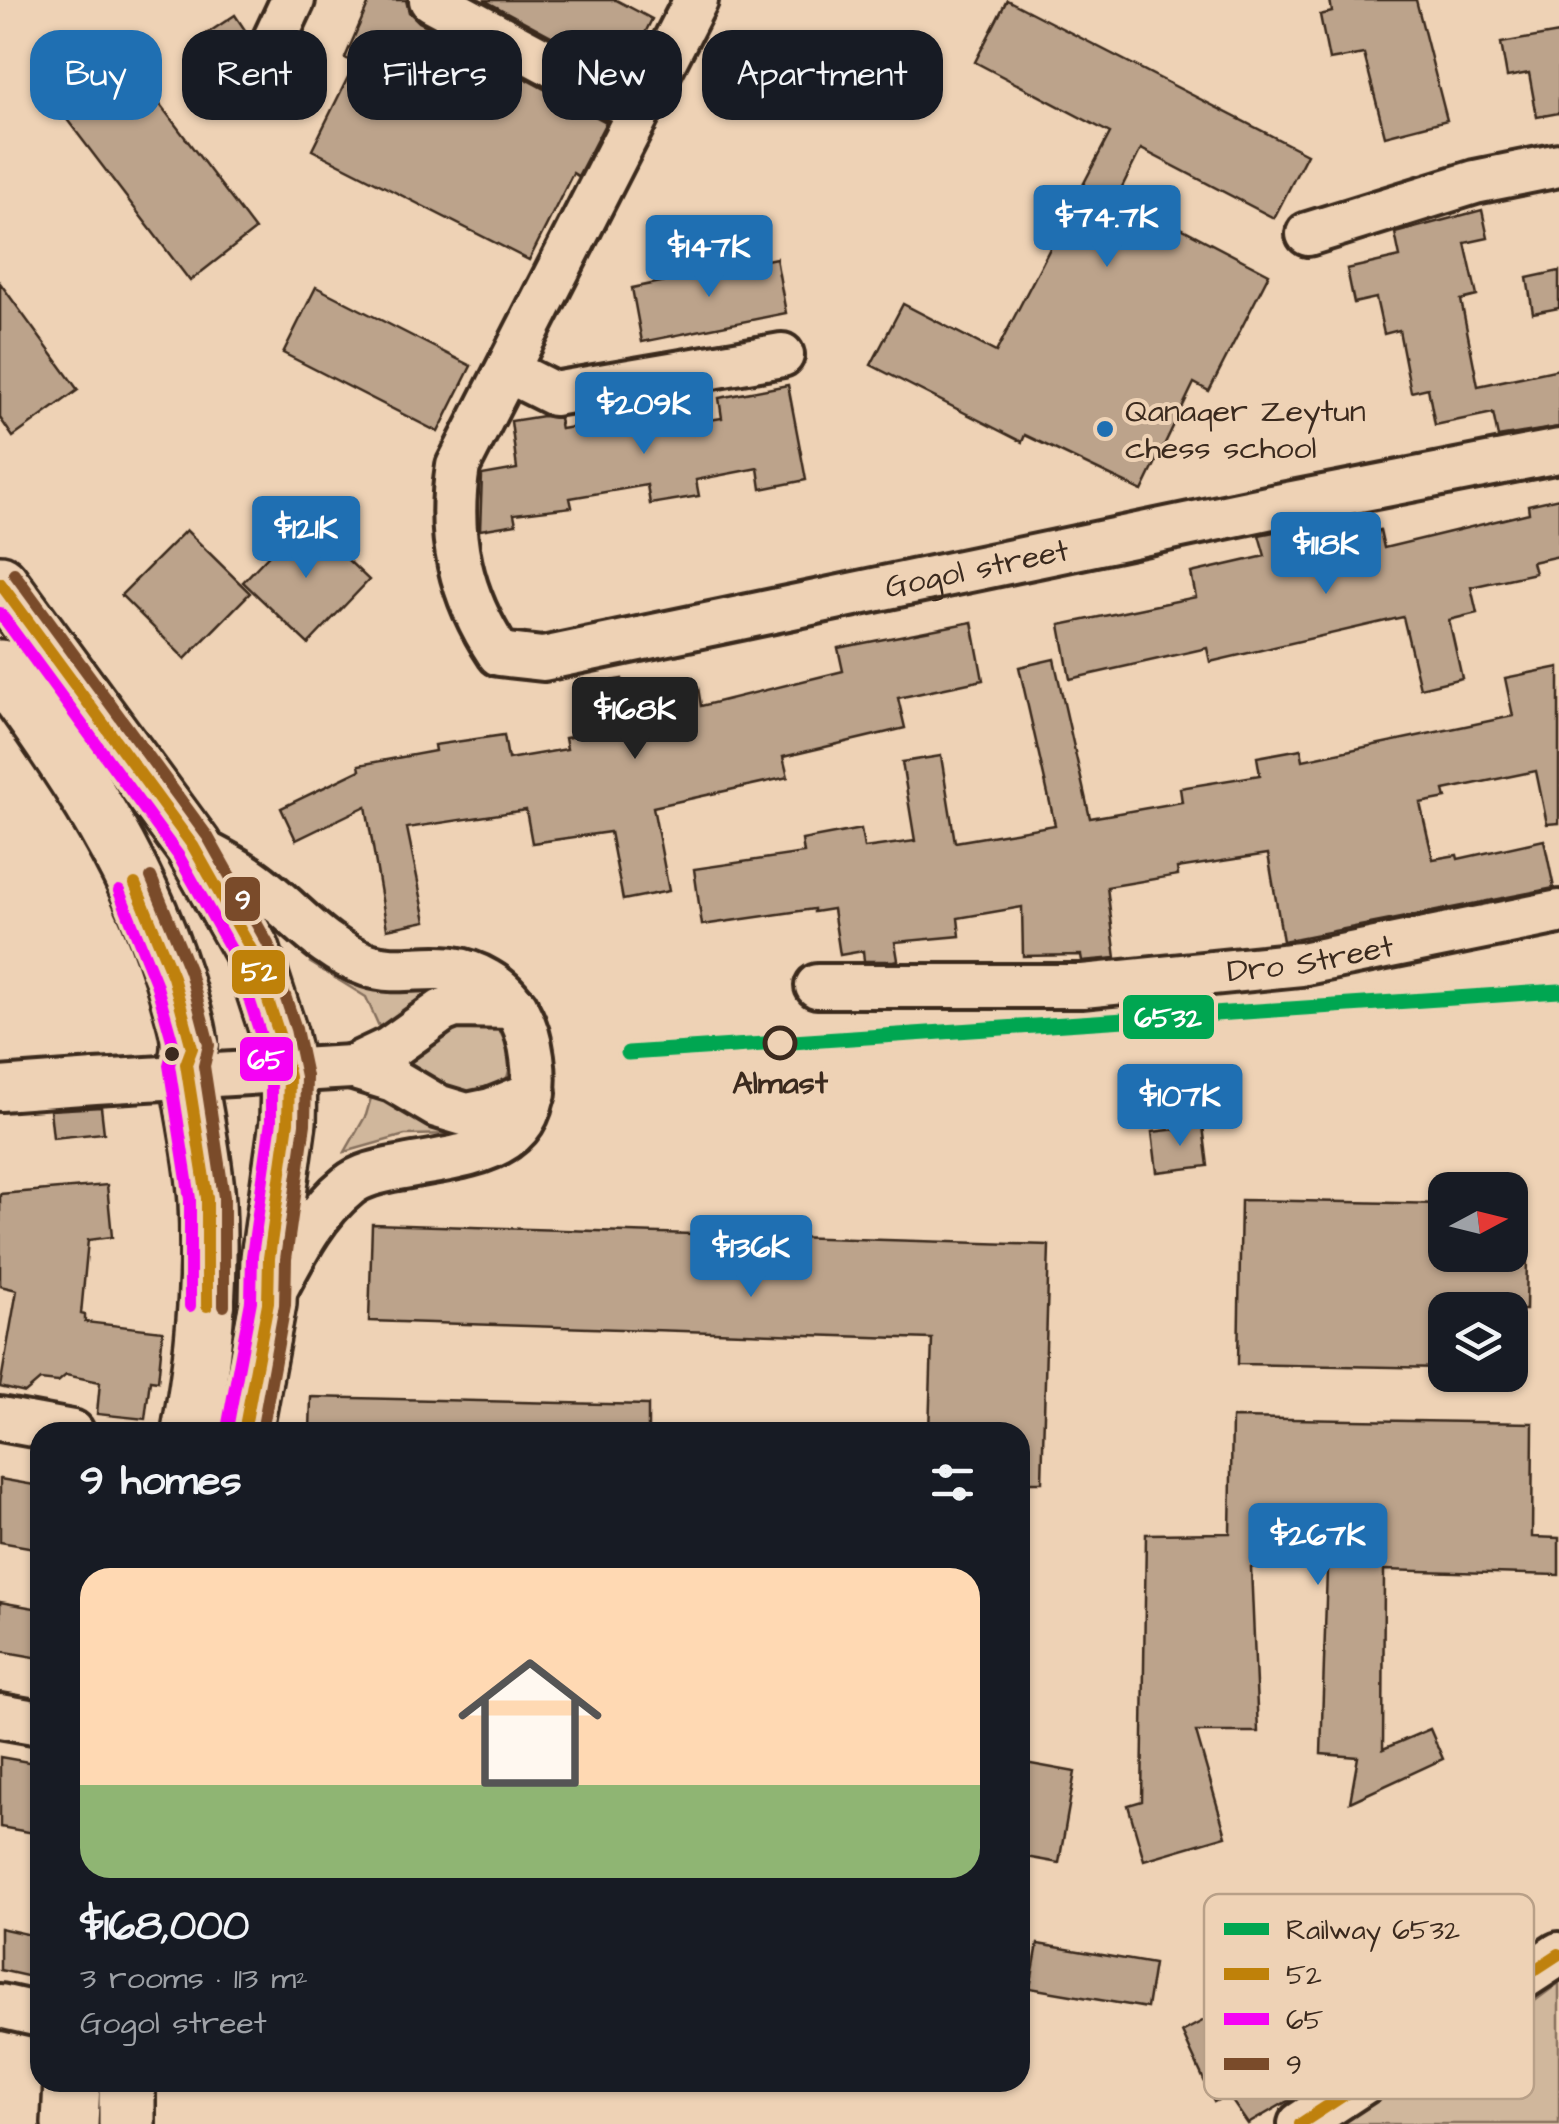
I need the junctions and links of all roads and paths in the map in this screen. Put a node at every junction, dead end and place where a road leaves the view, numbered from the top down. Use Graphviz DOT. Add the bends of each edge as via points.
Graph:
graph roads {
  1 [pos="293,0"];
  2 [pos="431,0"];
  3 [pos="696,0"];
  4 [pos="279,30"];
  5 [pos="681,30"];
  6 [pos="542,59"];
  7 [pos="634,120"];
  8 [pos="1559,165"];
  9 [pos="1308,234"];
  10 [pos="782,355"];
  11 [pos="508,371"];
  12 [pos="1559,452"];
  13 [pos="0,583"];
  14 [pos="0,668"];
  15 [pos="193,846"];
  16 [pos="1559,912"];
  17 [pos="817,986"];
  18 [pos="516,1007"];
  19 [pos="279,1034"];
  20 [pos="192,1048"];
  21 [pos="351,1067"];
  22 [pos="0,1089"];
  23 [pos="534,1093"];
  24 [pos="287,1134"];
  25 [pos="198,1141"];
  26 [pos="268,1303"];
  27 [pos="0,1419"];
  28 [pos="192,1422"];
  29 [pos="246,1422"];
  30 [pos="30,1424"];
  31 [pos="0,1716"];
  32 [pos="30,1721"];
  33 [pos="1559,1954"];
  34 [pos="1534,1970"];
  35 [pos="0,2006"];
  36 [pos="30,2013"];
  37 [pos="72,2092"];
  38 [pos="127,2092"];
  39 [pos="1338,2099"];
  40 [pos="70,2124"];
  41 [pos="126,2124"];
  42 [pos="1300,2124"];
  1 -- 4 [label="street"];
  2 -- 6 [label="street"];
  3 -- 5 [label="street"];
  7 -- 11 [label="street"];
  8 -- 9 [label="street" via="1475,182"];
  10 -- 11 [label="street" via="554,394"];
  11 -- 12 [label="street, Gogol street" via="458,466 452,505 456,557 479,624 499,654 543,659"];
  13 -- 15 [label="main road"];
  14 -- 20 [label="main road" via="57,746 120,854 173,977"];
  15 -- 18 [label="street" via="253,881 351,958 373,967 451,967 490,982"];
  15 -- 19 [label="main road" via="252,951"];
  16 -- 17 [label="street, Dro Street" via="1302,964 1103,984"];
  18 -- 21 [label="street" via="442,1011 390,1049"];
  18 -- 23 [label="street" via="532,1056"];
  19 -- 20 [label="main road" via="231,1033 206,1039 199,1053"];
  19 -- 24 [label="main road" via="289,1077"];
  20 -- 25 [label="main road" via="186,1064"];
  21 -- 22 [label="street, bridge"];
  21 -- 23 [label="street" via="467,1115"];
  23 -- 26 [label="street" via="520,1129 505,1142 378,1171 350,1184 300,1244"];
  24 -- 25 [label="main road" via="264,1147 232,1150"];
  24 -- 26 [label="main road"];
  25 -- 28 [label="main road" via="208,1280"];
  26 -- 29 [label="main road"];
  27 -- 30 [label="street"];
  31 -- 32 [label="street"];
  33 -- 34 [label="street"];
  35 -- 36 [label="street"];
  37 -- 40 [label="main road"];
  38 -- 41 [label="main road"];
  39 -- 42 [label="street"];
}
